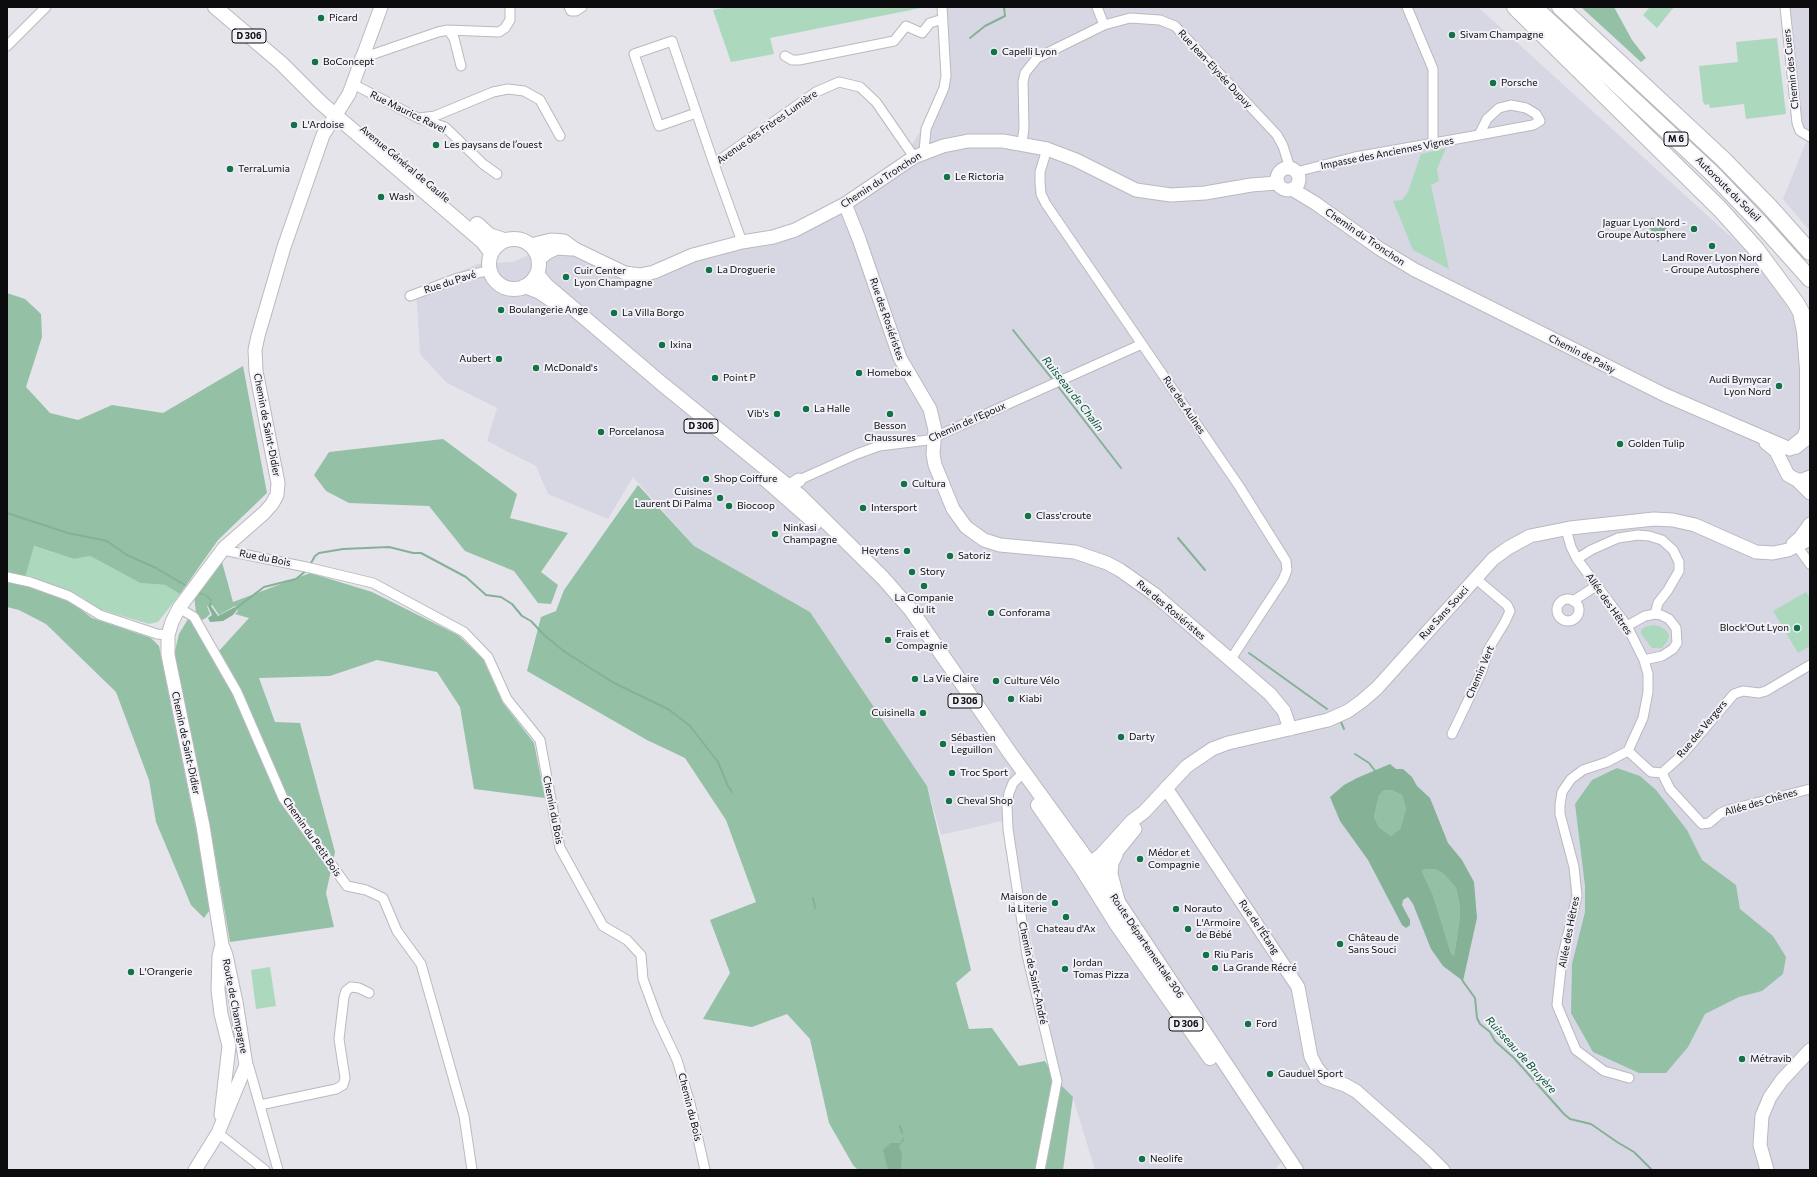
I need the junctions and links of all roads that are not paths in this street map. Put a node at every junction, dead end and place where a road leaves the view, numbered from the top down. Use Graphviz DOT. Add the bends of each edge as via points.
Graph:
graph roads {
  1 [pos="46,7"];
  2 [pos="215,7"];
  3 [pos="381,7"];
  4 [pos="510,7"];
  5 [pos="569,7"];
  6 [pos="582,7"];
  7 [pos="942,7"];
  8 [pos="1097,7"];
  9 [pos="1407,7"];
  10 [pos="1515,7"];
  11 [pos="1534,7"];
  12 [pos="1560,7"];
  13 [pos="1785,7"];
  14 [pos="943,19"];
  15 [pos="1104,25"];
  16 [pos="448,30"];
  17 [pos="7,46"];
  18 [pos="785,56"];
  19 [pos="359,57"];
  20 [pos="283,66"];
  21 [pos="461,66"];
  22 [pos="353,84"];
  23 [pos="696,113"];
  24 [pos="342,116"];
  25 [pos="418,118"];
  26 [pos="1479,135"];
  27 [pos="560,136"];
  28 [pos="1810,137"];
  29 [pos="1022,143"];
  30 [pos="1433,143"];
  31 [pos="1047,149"];
  32 [pos="919,154"];
  33 [pos="714,164"];
  34 [pos="496,174"];
  35 [pos="1288,177"];
  36 [pos="845,204"];
  37 [pos="504,240"];
  38 [pos="742,242"];
  39 [pos="531,245"];
  40 [pos="575,249"];
  41 [pos="1810,252"];
  42 [pos="491,253"];
  43 [pos="539,259"];
  44 [pos="490,270"];
  45 [pos="1415,270"];
  46 [pos="537,274"];
  47 [pos="1810,279"];
  48 [pos="525,286"];
  49 [pos="410,296"];
  50 [pos="1142,344"];
  51 [pos="1752,433"];
  52 [pos="934,437"];
  53 [pos="1798,448"];
  54 [pos="1783,466"];
  55 [pos="1810,477"];
  56 [pos="1797,480"];
  57 [pos="789,486"];
  58 [pos="1810,493"];
  59 [pos="1810,524"];
  60 [pos="1566,529"];
  61 [pos="1810,539"];
  62 [pos="1797,546"];
  63 [pos="224,548"];
  64 [pos="1777,552"];
  65 [pos="1577,559"];
  66 [pos="1810,564"];
  67 [pos="306,566"];
  68 [pos="7,577"];
  69 [pos="1474,578"];
  70 [pos="1596,586"];
  71 [pos="1573,601"];
  72 [pos="180,608"];
  73 [pos="1655,614"];
  74 [pos="1626,626"];
  75 [pos="168,635"];
  76 [pos="1231,659"];
  77 [pos="1644,660"];
  78 [pos="1810,665"];
  79 [pos="1290,729"];
  80 [pos="1452,734"];
  81 [pos="1628,751"];
  82 [pos="1662,773"];
  83 [pos="1022,775"];
  84 [pos="1166,788"];
  85 [pos="1810,789"];
  86 [pos="1144,812"];
  87 [pos="1120,848"];
  88 [pos="1092,872"];
  89 [pos="1118,902"];
  90 [pos="222,945"];
  91 [pos="369,993"];
  92 [pos="1810,1050"];
  93 [pos="246,1064"];
  94 [pos="1629,1078"];
  95 [pos="260,1106"];
  96 [pos="218,1133"];
  97 [pos="1766,1166"];
  98 [pos="195,1170"];
  99 [pos="265,1170"];
  100 [pos="278,1170"];
  101 [pos="472,1170"];
  102 [pos="705,1170"];
  103 [pos="1040,1170"];
  104 [pos="1287,1170"];
  105 [pos="1296,1170"];
  106 [pos="1442,1170"];
  1 -- 17 [label="street"];
  2 -- 20 [label="main road, D 306"];
  3 -- 19 [label="street, Chemin de Saint-Didier"];
  4 -- 16 [label="street" via="510,20 505,28 498,32"];
  5 -- 6 [label="street" via="571,11"];
  7 -- 14 [label="street"];
  8 -- 15 [label="street"];
  9 -- 30 [label="street" via="1433,70"];
  10 -- 53 [label="highway" via="1715,204 1756,249 1796,303 1801,312 1808,369 1808,430"];
  11 -- 47 [label="highway, Autoroute du Soleil / M 6" via="1712,173"];
  12 -- 41 [label="highway, Autoroute du Soleil / M 6" via="1723,159"];
  13 -- 28 [label="street, Chemin des Cuers" via="1797,123 1800,131"];
  14 -- 18 [label="street" via="930,23 922,33 906,26 894,41 799,60"];
  14 -- 32 [label="street" via="945,82"];
  15 -- 29 [label="street, Rue Jean-Elysée Dupuy" via="1042,55 1025,73 1022,90"];
  15 -- 35 [label="street, Rue Jean-Elysée Dupuy" via="1130,18 1160,20 1175,26 1277,135 1283,146"];
  16 -- 19 [label="street"];
  16 -- 21 [label="street" via="454,38"];
  19 -- 22 [label="street, Chemin de Saint-Didier"];
  20 -- 24 [label="main road, Avenue Général de Gaulle / D 306" via="324,97"];
  20 -- 24 [label="main road, Avenue Général de Gaulle / D 306" via="320,102"];
  22 -- 24 [label="street, Chemin de Saint-Didier"];
  22 -- 25 [label="street, Rue Maurice Ravel"];
  23 -- 23 [label="street" via="672,41 634,54 659,126"];
  23 -- 33 [label="street"];
  24 -- 37 [label="main road, Avenue Général de Gaulle / D 306" via="489,235"];
  24 -- 42 [label="main road, Avenue Général de Gaulle / D 306" via="483,242"];
  24 -- 63 [label="street, Chemin de Saint-Didier" via="323,135 266,306 255,350 256,371 278,483 277,495 264,513"];
  25 -- 27 [label="street" via="436,116 493,92 508,89 524,91 540,100"];
  25 -- 34 [label="street, Rue Maurice Ravel" via="445,127"];
  26 -- 26 [label="street, Impasse des Anciennes Vignes" via="1533,125 1540,121 1536,114 1526,108 1510,105 1499,108 1487,119"];
  26 -- 30 [label="street, Impasse des Anciennes Vignes"];
  29 -- 31 [label="street, Chemin du Tronchon"];
  29 -- 32 [label="street, Chemin du Tronchon" via="968,141"];
  30 -- 35 [label="street, Impasse des Anciennes Vignes" via="1355,157"];
  31 -- 35 [label="street, Chemin du Tronchon" via="1076,160 1136,190 1171,195 1205,193"];
  31 -- 50 [label="street, Rue des Aulnes" via="1040,172 1041,194"];
  32 -- 33 [label="street, Avenue des Frères Lumière" via="876,102 860,87 839,82 816,92"];
  32 -- 36 [label="street, Chemin du Tronchon"];
  33 -- 38 [label="street, Avenue des Frères Lumière"];
  35 -- 45 [label="street, Chemin du Tronchon" via="1315,203 1380,249"];
  36 -- 38 [label="street, Chemin du Tronchon" via="795,230"];
  36 -- 52 [label="street, Rue des Rosiéristes" via="900,358 930,409 934,421"];
  37 -- 39 [label="main road" via="518,239"];
  37 -- 42 [label="main road"];
  38 -- 40 [label="street, Chemin du Tronchon" via="693,255 654,272 640,275 625,273"];
  39 -- 40 [label="street, Chemin du Tronchon" via="551,240 564,241"];
  39 -- 43 [label="main road"];
  40 -- 43 [label="street, Chemin du Tronchon" via="557,248"];
  42 -- 44 [label="main road"];
  43 -- 46 [label="main road"];
  44 -- 48 [label="main road" via="496,282 502,286 514,289"];
  44 -- 49 [label="street, Rue du Pavé" via="458,278"];
  45 -- 51 [label="street, Chemin de Paisy" via="1645,385"];
  46 -- 48 [label="main road"];
  46 -- 57 [label="main road, D 306" via="546,285 661,383"];
  48 -- 57 [label="main road, D 306" via="548,296"];
  50 -- 52 [label="street, Chemin de l'Epoux"];
  50 -- 76 [label="street, Rue des Aulnes" via="1239,486 1286,561 1287,570 1283,580"];
  51 -- 53 [label="street, Chemin de Paisy"];
  51 -- 54 [label="street, Chemin de Paisy" via="1776,451"];
  52 -- 57 [label="street, Chemin de l'Epoux" via="923,441 879,446"];
  52 -- 76 [label="street, Rue des Rosiéristes" via="933,454 941,484 953,509 974,534 1000,545 1075,552 1107,562 1154,594"];
  53 -- 54 [label="street" via="1784,457"];
  54 -- 56 [label="street, Chemin de Paisy" via="1788,475"];
  55 -- 56 [label="street"];
  56 -- 58 [label="street"];
  57 -- 83 [label="main road, D 306" via="883,578 911,610"];
  59 -- 64 [label="street, Rue Sans Souci" via="1791,546"];
  60 -- 64 [label="street, Rue Sans Souci" via="1641,520 1673,520 1695,525 1756,552"];
  60 -- 65 [label="street, Allée des Hêtres"];
  60 -- 69 [label="street, Rue Sans Souci" via="1544,532 1520,540 1493,559"];
  61 -- 62 [label="street, Rue Sans Souci"];
  62 -- 64 [label="street, Rue Sans Souci"];
  62 -- 66 [label="street"];
  63 -- 67 [label="street, Rue du Bois" via="228,551"];
  63 -- 72 [label="street, Chemin de Saint-Didier"];
  65 -- 70 [label="street, Allée des Hêtres"];
  65 -- 73 [label="street" via="1590,550 1618,538 1638,535 1662,540 1673,550 1680,571 1658,603"];
  67 -- 102 [label="street, Chemin du Bois" via="373,583 464,632 488,657 507,699 540,740 560,848 603,926 627,940 640,955 643,979 658,1020 677,1060"];
  68 -- 75 [label="street" via="69,596 100,615 157,634"];
  69 -- 79 [label="street, Rue Sans Souci" via="1382,683 1362,701 1328,720"];
  69 -- 80 [label="street, Chemin Vert" via="1507,605 1510,611 1488,650 1482,671"];
  70 -- 71 [label="street"];
  70 -- 74 [label="street, Allée des Hêtres"];
  72 -- 75 [label="street, Chemin de Saint-Didier"];
  72 -- 101 [label="street, Chemin du Petit Bois" via="194,617 237,692 283,798 347,886 366,890 383,898 397,931 421,964 464,1116"];
  73 -- 74 [label="street"];
  73 -- 77 [label="street" via="1669,619 1676,628 1677,643 1662,656"];
  74 -- 77 [label="street, Allée des Hêtres"];
  75 -- 90 [label="street, Chemin de Saint-Didier" via="168,655 203,826"];
  76 -- 79 [label="street, Rue des Rosiéristes" via="1277,701 1284,711"];
  77 -- 81 [label="street, Allée des Hêtres" via="1648,674 1648,692 1643,718"];
  78 -- 82 [label="street, Rue des Vergers" via="1766,691 1734,694 1682,755"];
  79 -- 84 [label="street, Rue Sans Souci" via="1228,743 1212,750 1186,766"];
  81 -- 82 [label="street" via="1650,772"];
  81 -- 94 [label="street, Allée des Hêtres" via="1583,770 1571,779 1562,792 1560,814 1574,867 1577,896 1562,959 1557,1005 1576,1050 1604,1071"];
  82 -- 85 [label="street, Allée des Chênes" via="1670,789 1702,824 1708,823 1721,812"];
  83 -- 88 [label="main road, Route Départementale 306 / D 306"];
  83 -- 103 [label="street, Chemin de Saint-André" via="1013,783 1009,793 1008,829 1027,956 1056,1081"];
  84 -- 86 [label="street, Rue Sans Souci"];
  84 -- 106 [label="street, Rue de l'Étang" via="1298,987 1311,1057 1317,1068 1325,1078 1356,1091"];
  86 -- 87 [label="street, Rue Sans Souci" via="1137,827"];
  86 -- 88 [label="street, Rue Sans Souci" via="1132,821 1101,855"];
  87 -- 88 [label="street, Rue Sans Souci" via="1105,866"];
  87 -- 89 [label="street" via="1112,862"];
  88 -- 89 [label="main road, Route Départementale 306 / D 306"];
  88 -- 104 [label="main road, Route Départementale 306 / D 306" via="1117,925"];
  89 -- 105 [label="main road, Route Départementale 306 / D 306"];
  90 -- 93 [label="street, Route de Champagne" via="236,1002"];
  90 -- 96 [label="street, Route de Champagne" via="219,956 218,990 229,1046"];
  91 -- 95 [label="street" via="351,987 344,997 338,1039 345,1078 343,1085"];
  92 -- 97 [label="street" via="1782,1080 1770,1097 1762,1116 1760,1145"];
  93 -- 95 [label="street" via="249,1066"];
  93 -- 96 [label="street, Route de Champagne"];
  95 -- 100 [label="street"];
  96 -- 98 [label="street, Route de Champagne"];
  96 -- 99 [label="street"];
}
